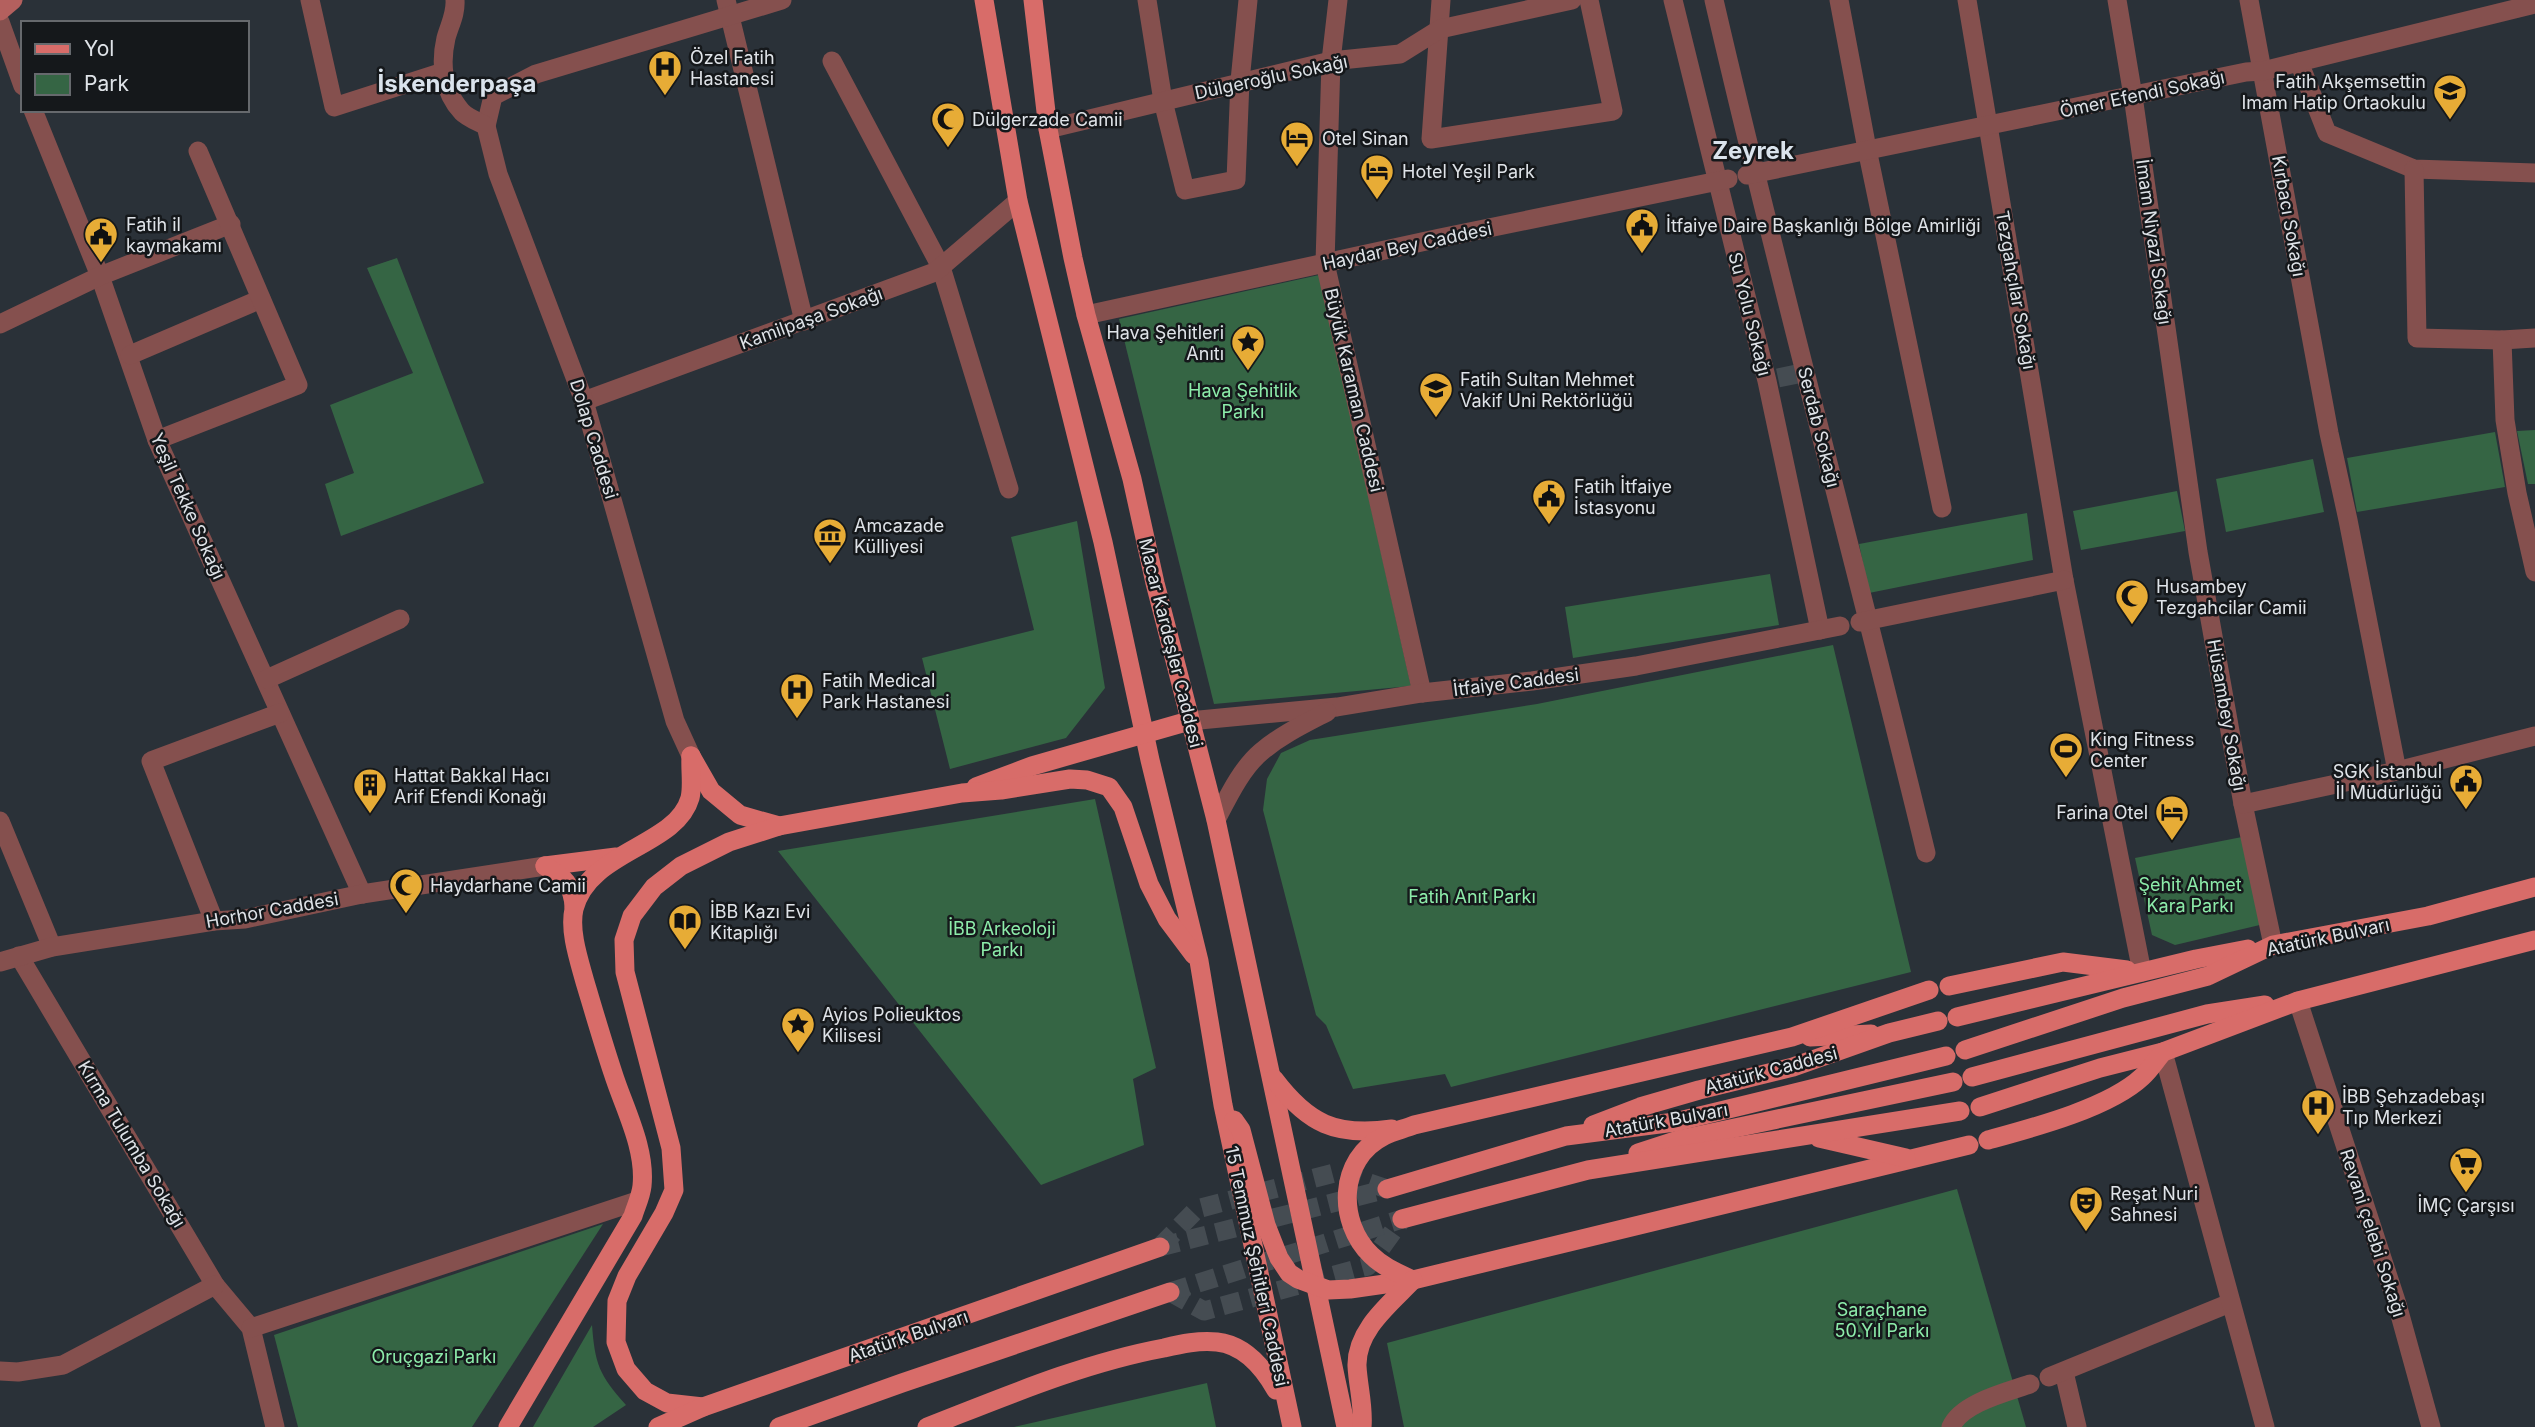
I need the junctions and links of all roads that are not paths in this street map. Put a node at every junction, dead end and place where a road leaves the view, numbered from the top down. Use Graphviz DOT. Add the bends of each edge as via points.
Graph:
graph roads {
  1 [pos="13,0"];
  2 [pos="310,0"];
  3 [pos="455,0"];
  4 [pos="782,0"];
  5 [pos="984,0"];
  6 [pos="1032,0"];
  7 [pos="1147,0"];
  8 [pos="1248,0"];
  9 [pos="1338,0"];
  10 [pos="1441,0"];
  11 [pos="1572,0"];
  12 [pos="1589,0"];
  13 [pos="1673,0"];
  14 [pos="1714,0"];
  15 [pos="1839,0"];
  16 [pos="1967,0"];
  17 [pos="2117,0"];
  18 [pos="2249,0"];
  19 [pos="2535,5"];
  20 [pos="728,7"];
  21 [pos="0,11"];
  22 [pos="0,22"];
  23 [pos="1440,29"];
  24 [pos="832,61"];
  25 [pos="1331,61"];
  26 [pos="2299,62"];
  27 [pos="2263,71"];
  28 [pos="443,72"];
  29 [pos="21,80"];
  30 [pos="1240,81"];
  31 [pos="2133,96"];
  32 [pos="1163,101"];
  33 [pos="34,112"];
  34 [pos="486,126"];
  35 [pos="1987,126"];
  36 [pos="1048,129"];
  37 [pos="1867,149"];
  38 [pos="198,151"];
  39 [pos="2414,169"];
  40 [pos="2535,173"];
  41 [pos="1737,177"];
  42 [pos="1018,201"];
  43 [pos="231,224"];
  44 [pos="1325,263"];
  45 [pos="941,267"];
  46 [pos="100,276"];
  47 [pos="261,299"];
  48 [pos="1086,315"];
  49 [pos="804,321"];
  50 [pos="0,324"];
  51 [pos="2535,338"];
  52 [pos="2502,340"];
  53 [pos="130,355"];
  54 [pos="1787,376"];
  55 [pos="584,401"];
  56 [pos="157,440"];
  57 [pos="2190,484"];
  58 [pos="1009,489"];
  59 [pos="1942,508"];
  60 [pos="2535,572"];
  61 [pos="2064,580"];
  62 [pos="400,619"];
  63 [pos="1857,623"];
  64 [pos="1820,630"];
  65 [pos="267,679"];
  66 [pos="1422,693"];
  67 [pos="1337,708"];
  68 [pos="280,713"];
  69 [pos="1189,720"];
  70 [pos="1144,733"];
  71 [pos="2535,736"];
  72 [pos="691,756"];
  73 [pos="2397,771"];
  74 [pos="962,793"];
  75 [pos="2244,804"];
  76 [pos="1216,820"];
  77 [pos="0,821"];
  78 [pos="779,826"];
  79 [pos="1926,853"];
  80 [pos="616,857"];
  81 [pos="545,866"];
  82 [pos="2535,887"];
  83 [pos="362,894"];
  84 [pos="574,907"];
  85 [pos="214,921"];
  86 [pos="2535,940"];
  87 [pos="2273,945"];
  88 [pos="52,947"];
  89 [pos="19,956"];
  90 [pos="1199,961"];
  91 [pos="0,962"];
  92 [pos="2142,972"];
  93 [pos="1949,986"];
  94 [pos="1929,990"];
  95 [pos="2298,1001"];
  96 [pos="1957,1017"];
  97 [pos="1938,1021"];
  98 [pos="1889,1033"];
  99 [pos="1792,1037"];
  100 [pos="1965,1050"];
  101 [pos="2163,1052"];
  102 [pos="1946,1056"];
  103 [pos="1270,1074"];
  104 [pos="1972,1077"];
  105 [pos="1953,1082"];
  106 [pos="1223,1105"];
  107 [pos="1414,1125"];
  108 [pos="1566,1136"];
  109 [pos="1808,1136"];
  110 [pos="1988,1140"];
  111 [pos="1969,1145"];
  112 [pos="1908,1158"];
  113 [pos="1588,1170"];
  114 [pos="1387,1189"];
  115 [pos="638,1201"];
  116 [pos="1402,1219"];
  117 [pos="1160,1247"];
  118 [pos="1413,1280"];
  119 [pos="215,1285"];
  120 [pos="1316,1286"];
  121 [pos="1170,1292"];
  122 [pos="2230,1303"];
  123 [pos="251,1328"];
  124 [pos="0,1371"];
  125 [pos="2047,1378"];
  126 [pos="703,1407"];
  127 [pos="1291,1422"];
  128 [pos="275,1427"];
  129 [pos="508,1427"];
  130 [pos="658,1427"];
  131 [pos="779,1427"];
  132 [pos="927,1427"];
  133 [pos="1346,1427"];
  134 [pos="1362,1427"];
  135 [pos="1951,1427"];
  136 [pos="2077,1427"];
  137 [pos="2265,1427"];
  138 [pos="2431,1427"];
  1 -- 21 [label="main road"];
  2 -- 28 [label="street" via="334,107"];
  3 -- 28 [label="street"];
  4 -- 20 [label="street"];
  5 -- 42 [label="main road"];
  6 -- 36 [label="main road, Macar Kardeşler Caddesi"];
  7 -- 32 [label="street"];
  8 -- 30 [label="street"];
  9 -- 25 [label="street, Büyük Karaman Caddesi"];
  10 -- 23 [label="street"];
  11 -- 23 [label="street, Dülgeroğlu Sokağı"];
  12 -- 23 [label="street" via="1613,111 1431,139"];
  13 -- 41 [label="street, Su Yolu Sokağı"];
  14 -- 41 [label="street, Serdab Sokağı"];
  15 -- 37 [label="street"];
  16 -- 35 [label="street, Tezgahçılar Sokağı"];
  17 -- 31 [label="street, İmam Niyazi Sokağı"];
  18 -- 27 [label="street, Kırbacı Sokağı"];
  19 -- 26 [label="street, Ömer Efendi Sokağı"];
  20 -- 34 [label="street" via="537,74 493,96"];
  20 -- 49 [label="street"];
  22 -- 29 [label="street"];
  23 -- 25 [label="street, Dülgeroğlu Sokağı" via="1400,54"];
  24 -- 45 [label="street"];
  25 -- 30 [label="street, Dülgeroğlu Sokağı"];
  25 -- 44 [label="street, Büyük Karaman Caddesi"];
  26 -- 27 [label="street, Ömer Efendi Sokağı"];
  26 -- 39 [label="street" via="2327,134"];
  27 -- 31 [label="street, Ömer Efendi Sokağı"];
  27 -- 73 [label="street, Kırbacı Sokağı"];
  28 -- 34 [label="street" via="463,113"];
  30 -- 32 [label="street, Dülgeroğlu Sokağı"];
  30 -- 32 [label="street" via="1236,180 1185,190"];
  31 -- 35 [label="street, Ömer Efendi Sokağı"];
  31 -- 57 [label="street, İmam Niyazi Sokağı"];
  32 -- 36 [label="street, Dülgeroğlu Sokağı"];
  33 -- 46 [label="street, Yeşil Tekke Sokağı"];
  34 -- 55 [label="street, Dolap Caddesi" via="498,174"];
  35 -- 37 [label="street, Ömer Efendi Sokağı"];
  35 -- 61 [label="street, Tezgahçılar Sokağı"];
  36 -- 48 [label="main road, Macar Kardeşler Caddesi"];
  37 -- 41 [label="street, Ömer Efendi Sokağı"];
  37 -- 59 [label="street"];
  38 -- 43 [label="street"];
  39 -- 40 [label="street"];
  39 -- 52 [label="street" via="2417,338"];
  41 -- 44 [label="street, Haydar Bey Caddesi"];
  41 -- 54 [label="street, Su Yolu Sokağı"];
  41 -- 54 [label="street, Serdab Sokağı"];
  42 -- 45 [label="street, Kamilpaşa Sokağı"];
  42 -- 70 [label="main road"];
  43 -- 46 [label="street"];
  43 -- 47 [label="street"];
  44 -- 48 [label="street, Haydar Bey Caddesi"];
  44 -- 66 [label="street, Büyük Karaman Caddesi"];
  45 -- 49 [label="street, Kamilpaşa Sokağı"];
  45 -- 58 [label="street"];
  46 -- 50 [label="street"];
  46 -- 53 [label="street, Yeşil Tekke Sokağı"];
  47 -- 53 [label="street"];
  47 -- 56 [label="street" via="298,385"];
  48 -- 69 [label="main road, Macar Kardeşler Caddesi"];
  49 -- 55 [label="street, Kamilpaşa Sokağı"];
  51 -- 52 [label="street"];
  52 -- 60 [label="street" via="2505,420"];
  53 -- 56 [label="street, Yeşil Tekke Sokağı"];
  54 -- 63 [label="street, Serdab Sokağı"];
  54 -- 64 [label="street, Su Yolu Sokağı"];
  55 -- 72 [label="street, Dolap Caddesi" via="675,721"];
  56 -- 65 [label="street, Yeşil Tekke Sokağı"];
  57 -- 75 [label="street, Hüsambey Sokağı"];
  61 -- 63 [label="street, İtfaiye Caddesi"];
  61 -- 92 [label="street, Tezgahçılar Sokağı"];
  62 -- 65 [label="street"];
  63 -- 64 [label="street, İtfaiye Caddesi"];
  63 -- 79 [label="street, Serdab Sokağı"];
  64 -- 66 [label="street, İtfaiye Caddesi" via="1636,666"];
  65 -- 68 [label="street, Yeşil Tekke Sokağı"];
  66 -- 67 [label="street, İtfaiye Caddesi"];
  67 -- 69 [label="street, İtfaiye Caddesi"];
  67 -- 76 [label="street" via="1288,732 1259,753"];
  68 -- 83 [label="street, Yeşil Tekke Sokağı"];
  68 -- 85 [label="street" via="150,761"];
  69 -- 70 [label="main road"];
  69 -- 76 [label="main road, Macar Kardeşler Caddesi"];
  70 -- 74 [label="main road" via="1002,776"];
  70 -- 90 [label="main road"];
  71 -- 73 [label="street"];
  72 -- 78 [label="main road" via="711,791 740,815"];
  72 -- 80 [label="main road" via="690,797 682,816"];
  73 -- 75 [label="street"];
  74 -- 78 [label="main road"];
  74 -- 90 [label="main road" via="1070,779 1109,787 1123,807 1149,884 1167,919"];
  75 -- 87 [label="street, Hüsambey Sokağı"];
  76 -- 103 [label="main road, Macar Kardeşler Caddesi"];
  77 -- 88 [label="street"];
  78 -- 126 [label="main road" via="729,842 681,866 654,887 632,916 624,940 625,972 671,1148 674,1190 617,1301 617,1342 626,1369 645,1391 667,1403"];
  80 -- 81 [label="main road"];
  80 -- 84 [label="main road" via="593,878"];
  81 -- 83 [label="street, Horhor Caddesi"];
  81 -- 84 [label="main road" via="567,881 574,893"];
  82 -- 87 [label="main road, Atatürk Bulvarı" via="2428,916"];
  83 -- 85 [label="street, Horhor Caddesi" via="245,919"];
  84 -- 115 [label="main road" via="580,965 640,1152"];
  85 -- 88 [label="street, Horhor Caddesi"];
  86 -- 95 [label="main road, Atatürk Bulvarı"];
  87 -- 92 [label="main road"];
  87 -- 100 [label="main road, Atatürk Bulvarı" via="2208,976 2123,998"];
  88 -- 89 [label="street, Horhor Caddesi"];
  89 -- 91 [label="street, Horhor Caddesi"];
  89 -- 119 [label="street, Kırma Tulumba Sokağı"];
  90 -- 106 [label="main road"];
  92 -- 93 [label="main road" via="2063,962"];
  92 -- 96 [label="main road"];
  94 -- 99 [label="main road"];
  95 -- 101 [label="main road, Atatürk Bulvarı"];
  95 -- 104 [label="main road" via="2207,1014"];
  95 -- 138 [label="street, Revani çelebi Sokağı" via="2397,1304"];
  97 -- 98 [label="main road, Atatürk Caddesi"];
  98 -- 99 [label="main road"];
  98 -- 108 [label="main road, Atatürk Caddesi" via="1793,1067 1640,1107"];
  99 -- 107 [label="main road"];
  101 -- 109 [label="main road, Atatürk Bulvarı" via="1970,1109"];
  101 -- 110 [label="main road" via="2142,1078 2110,1098"];
  101 -- 122 [label="street"];
  102 -- 108 [label="main road, Atatürk Bulvarı" via="1675,1122"];
  103 -- 107 [label="main road" via="1295,1104 1325,1125 1356,1131"];
  103 -- 120 [label="main road, Macar Kardeşler Caddesi"];
  105 -- 113 [label="main road" via="1678,1140"];
  106 -- 120 [label="main road" via="1241,1129 1279,1258 1289,1273"];
  106 -- 127 [label="main road, 15 Temmuz Şehitleri Caddesi"];
  107 -- 118 [label="main road" via="1372,1143 1350,1172 1346,1194 1350,1221 1363,1245 1383,1265"];
  108 -- 114 [label="main road, Atatürk Bulvarı"];
  109 -- 112 [label="main road"];
  109 -- 113 [label="main road, Atatürk Bulvarı"];
  111 -- 112 [label="main road"];
  112 -- 118 [label="main road"];
  113 -- 116 [label="main road, Atatürk Bulvarı"];
  115 -- 123 [label="street"];
  115 -- 129 [label="main road"];
  117 -- 126 [label="main road, Atatürk Bulvarı"];
  118 -- 120 [label="main road" via="1350,1289"];
  118 -- 134 [label="main road" via="1367,1330 1359,1347"];
  119 -- 123 [label="street, Kırma Tulumba Sokağı"];
  119 -- 124 [label="street" via="63,1365"];
  120 -- 133 [label="main road"];
  121 -- 131 [label="main road"];
  122 -- 125 [label="street"];
  122 -- 137 [label="street"];
  123 -- 128 [label="street"];
  125 -- 135 [label="street" via="1969,1408"];
  125 -- 136 [label="street"];
  126 -- 130 [label="main road, Atatürk Bulvarı"];
  127 -- 132 [label="main road" via="1265,1371 1251,1356 1226,1344 1195,1342 1073,1372"];
}
